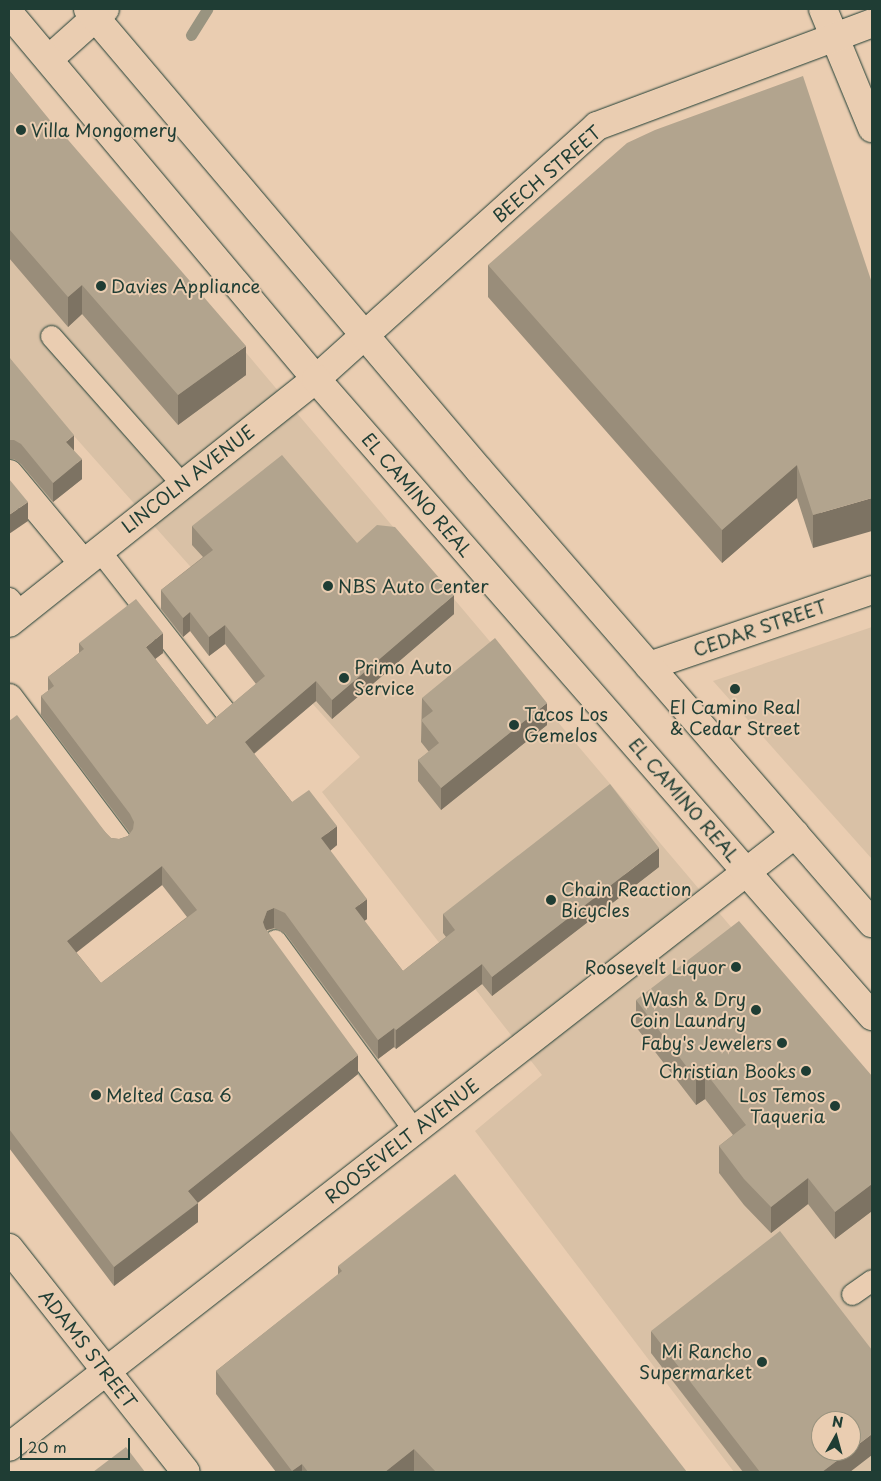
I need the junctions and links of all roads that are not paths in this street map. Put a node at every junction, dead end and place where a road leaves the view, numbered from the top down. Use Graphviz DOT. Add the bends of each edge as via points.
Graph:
graph roads {
  1 [pos="824,9"];
  2 [pos="96,12"];
  3 [pos="9,13"];
  4 [pos="872,23"];
  5 [pos="834,38"];
  6 [pos="49,59"];
  7 [pos="872,128"];
  8 [pos="367,335"];
  9 [pos="51,336"];
  10 [pos="316,379"];
  11 [pos="9,474"];
  12 [pos="182,484"];
  13 [pos="91,556"];
  14 [pos="872,590"];
  15 [pos="13,611"];
  16 [pos="648,666"];
  17 [pos="9,698"];
  18 [pos="224,710"];
  19 [pos="795,834"];
  20 [pos="118,843"];
  21 [pos="747,871"];
  22 [pos="872,923"];
  23 [pos="275,940"];
  24 [pos="872,1016"];
  25 [pos="415,1131"];
  26 [pos="9,1248"];
  27 [pos="872,1280"];
  28 [pos="852,1294"];
  29 [pos="106,1372"];
  30 [pos="9,1447"];
  31 [pos="186,1472"];
  1 -- 5 [label="street"];
  2 -- 6 [label="street"];
  2 -- 8 [label="street"];
  3 -- 6 [label="street, EL CAMINO REAL"];
  4 -- 5 [label="street, BEECH STREET"];
  5 -- 7 [label="street"];
  5 -- 8 [label="street, BEECH STREET" via="597,126"];
  6 -- 10 [label="street, EL CAMINO REAL"];
  8 -- 10 [label="street, LINCOLN AVENUE"];
  8 -- 16 [label="street"];
  9 -- 12 [label="lane"];
  10 -- 12 [label="street, LINCOLN AVENUE"];
  10 -- 21 [label="street, EL CAMINO REAL"];
  11 -- 13 [label="street"];
  12 -- 13 [label="street, LINCOLN AVENUE"];
  13 -- 15 [label="street, LINCOLN AVENUE"];
  13 -- 18 [label="lane"];
  14 -- 16 [label="street, CEDAR STREET"];
  16 -- 19 [label="street"];
  17 -- 20 [label="street"];
  19 -- 21 [label="street, ROOSEVELT AVENUE"];
  19 -- 22 [label="street"];
  21 -- 24 [label="street, EL CAMINO REAL"];
  21 -- 25 [label="street, ROOSEVELT AVENUE"];
  23 -- 25 [label="lane"];
  25 -- 29 [label="street, ROOSEVELT AVENUE"];
  26 -- 29 [label="street, ADAMS STREET"];
  27 -- 28 [label="lane"];
  29 -- 30 [label="street, ROOSEVELT AVENUE"];
  29 -- 31 [label="street, ADAMS STREET"];
}
